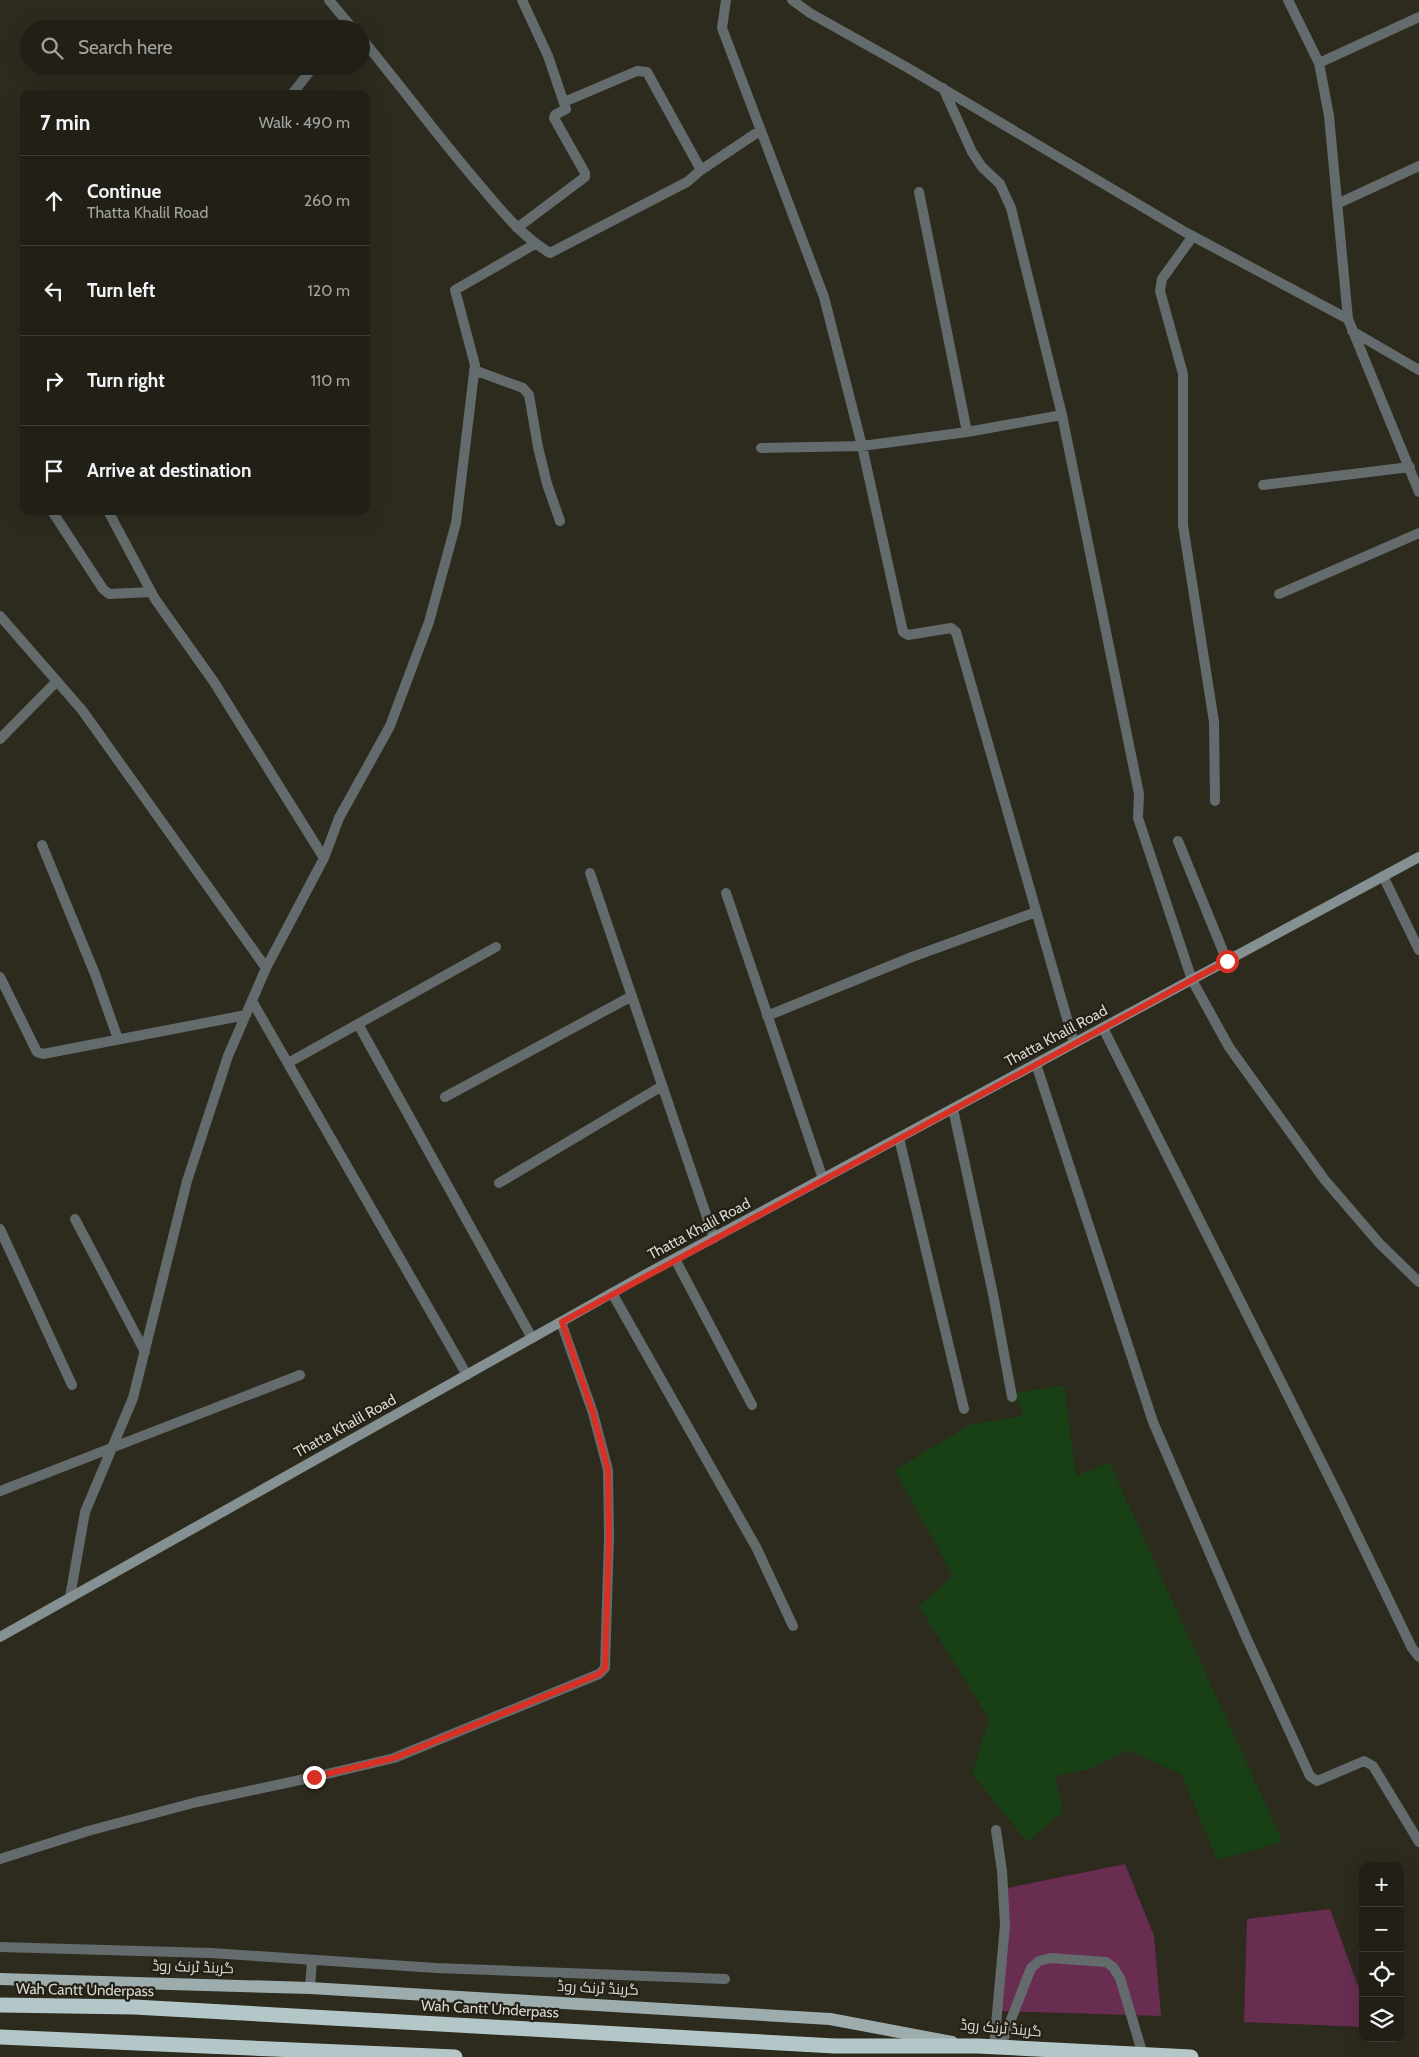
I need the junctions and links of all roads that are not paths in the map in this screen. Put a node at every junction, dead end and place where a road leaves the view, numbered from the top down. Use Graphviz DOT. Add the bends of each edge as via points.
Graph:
graph roads {
  1 [pos="329,0"];
  2 [pos="522,0"];
  3 [pos="726,0"];
  4 [pos="792,0"];
  5 [pos="1288,0"];
  6 [pos="1419,17"];
  7 [pos="344,20"];
  8 [pos="370,49"];
  9 [pos="1319,63"];
  10 [pos="307,75"];
  11 [pos="943,88"];
  12 [pos="295,90"];
  13 [pos="564,102"];
  14 [pos="761,130"];
  15 [pos="1419,166"];
  16 [pos="701,170"];
  17 [pos="919,192"];
  18 [pos="1337,204"];
  19 [pos="517,228"];
  20 [pos="1192,236"];
  21 [pos="535,244"];
  22 [pos="1348,319"];
  23 [pos="1352,331"];
  24 [pos="474,370"];
  25 [pos="1419,370"];
  26 [pos="1062,415"];
  27 [pos="967,432"];
  28 [pos="862,446"];
  29 [pos="761,448"];
  30 [pos="1410,468"];
  31 [pos="1263,485"];
  32 [pos="1419,492"];
  33 [pos="55,515"];
  34 [pos="110,515"];
  35 [pos="560,521"];
  36 [pos="1419,532"];
  37 [pos="151,592"];
  38 [pos="1279,594"];
  39 [pos="0,616"];
  40 [pos="58,681"];
  41 [pos="0,739"];
  42 [pos="1214,801"];
  43 [pos="1178,841"];
  44 [pos="42,845"];
  45 [pos="1419,857"];
  46 [pos="324,858"];
  47 [pos="590,874"];
  48 [pos="1383,876"];
  49 [pos="726,893"];
  50 [pos="1036,912"];
  51 [pos="496,947"];
  52 [pos="1419,950"];
  53 [pos="1227,961"];
  54 [pos="266,968"];
  55 [pos="0,977"];
  56 [pos="1192,980"];
  57 [pos="632,996"];
  58 [pos="252,1001"];
  59 [pos="246,1015"];
  60 [pos="767,1016"];
  61 [pos="358,1024"];
  62 [pos="1103,1028"];
  63 [pos="118,1039"];
  64 [pos="1074,1043"];
  65 [pos="288,1064"];
  66 [pos="1036,1064"];
  67 [pos="662,1086"];
  68 [pos="445,1097"];
  69 [pos="953,1109"];
  70 [pos="898,1138"];
  71 [pos="823,1179"];
  72 [pos="499,1183"];
  73 [pos="75,1219"];
  74 [pos="0,1229"];
  75 [pos="714,1238"];
  76 [pos="675,1259"];
  77 [pos="1419,1282"];
  78 [pos="612,1293"];
  79 [pos="562,1322"];
  80 [pos="532,1338"];
  81 [pos="145,1352"];
  82 [pos="300,1375"];
  83 [pos="467,1375"];
  84 [pos="72,1385"];
  85 [pos="1012,1397"];
  86 [pos="752,1405"];
  87 [pos="964,1409"];
  88 [pos="112,1447"];
  89 [pos="0,1491"];
  90 [pos="70,1597"];
  91 [pos="793,1626"];
  92 [pos="1,1634"];
  93 [pos="1419,1657"];
  94 [pos="996,1830"];
  95 [pos="1419,1842"];
  96 [pos="0,1859"];
  97 [pos="0,1947"];
  98 [pos="312,1960"];
  99 [pos="0,1979"];
  100 [pos="725,1979"];
  101 [pos="310,1988"];
  102 [pos="0,2005"];
  103 [pos="0,2037"];
  104 [pos="977,2046"];
  105 [pos="997,2048"];
  106 [pos="1143,2055"];
  107 [pos="455,2057"];
  108 [pos="1191,2057"];
  1 -- 7 [label="street"];
  2 -- 13 [label="street" via="548,56"];
  3 -- 14 [label="street" via="722,28"];
  4 -- 11 [label="street"];
  5 -- 9 [label="street"];
  6 -- 9 [label="street"];
  8 -- 19 [label="street" via="458,160"];
  9 -- 18 [label="street"];
  10 -- 12 [label="street"];
  11 -- 20 [label="street"];
  11 -- 26 [label="street" via="972,152 1000,184 1011,208"];
  13 -- 16 [label="street" via="637,72 647,72"];
  13 -- 19 [label="street" via="566,111 554,118 585,177"];
  14 -- 16 [label="street"];
  14 -- 28 [label="street" via="824,297"];
  15 -- 18 [label="street"];
  16 -- 21 [label="street" via="687,182 550,253"];
  17 -- 27 [label="street"];
  18 -- 22 [label="street"];
  19 -- 21 [label="street"];
  20 -- 22 [label="street"];
  20 -- 42 [label="street" via="1162,279 1160,291 1183,374 1183,525 1214,722"];
  21 -- 24 [label="street" via="455,290"];
  22 -- 23 [label="street"];
  23 -- 25 [label="street"];
  23 -- 30 [label="street"];
  24 -- 35 [label="street" via="523,388 529,395 542,466"];
  24 -- 46 [label="street" via="456,523 430,622 390,726 339,818"];
  26 -- 27 [label="street"];
  26 -- 56 [label="street" via="1139,794 1138,818"];
  27 -- 28 [label="street"];
  28 -- 29 [label="street"];
  28 -- 50 [label="street" via="903,632 908,636 951,628 956,632"];
  30 -- 31 [label="street"];
  30 -- 32 [label="street"];
  33 -- 37 [label="street" via="103,589 110,594"];
  34 -- 37 [label="street"];
  36 -- 38 [label="street"];
  37 -- 46 [label="street" via="214,682"];
  39 -- 40 [label="street"];
  40 -- 41 [label="street"];
  40 -- 54 [label="street"];
  43 -- 53 [label="street"];
  44 -- 63 [label="street"];
  45 -- 48 [label="street, Thatta Khalil Road"];
  46 -- 54 [label="street"];
  47 -- 57 [label="street"];
  48 -- 52 [label="street"];
  48 -- 53 [label="street, Thatta Khalil Road"];
  49 -- 60 [label="street"];
  50 -- 60 [label="street"];
  50 -- 64 [label="street"];
  51 -- 61 [label="street"];
  53 -- 56 [label="street, Thatta Khalil Road"];
  54 -- 58 [label="street"];
  55 -- 63 [label="street" via="37,1052 43,1054"];
  56 -- 62 [label="street, Thatta Khalil Road"];
  56 -- 77 [label="street" via="1229,1047 1324,1179 1379,1243"];
  57 -- 67 [label="street"];
  57 -- 68 [label="street"];
  58 -- 59 [label="street"];
  58 -- 65 [label="street"];
  59 -- 63 [label="street"];
  59 -- 81 [label="street" via="228,1056 187,1181"];
  60 -- 71 [label="street"];
  61 -- 65 [label="street"];
  61 -- 80 [label="street"];
  62 -- 64 [label="street, Thatta Khalil Road"];
  62 -- 93 [label="street"];
  64 -- 66 [label="street, Thatta Khalil Road"];
  65 -- 83 [label="street"];
  66 -- 69 [label="street, Thatta Khalil Road"];
  66 -- 95 [label="street" via="1153,1422 1310,1776 1317,1781 1364,1761 1373,1766"];
  67 -- 72 [label="street"];
  67 -- 75 [label="street"];
  69 -- 70 [label="street, Thatta Khalil Road"];
  69 -- 85 [label="street"];
  70 -- 71 [label="street, Thatta Khalil Road"];
  70 -- 87 [label="street"];
  71 -- 75 [label="street, Thatta Khalil Road"];
  73 -- 81 [label="street"];
  74 -- 84 [label="street"];
  75 -- 76 [label="street, Thatta Khalil Road"];
  76 -- 78 [label="street, Thatta Khalil Road"];
  76 -- 86 [label="street"];
  78 -- 79 [label="street, Thatta Khalil Road"];
  78 -- 91 [label="street" via="756,1547"];
  79 -- 80 [label="street, Thatta Khalil Road"];
  79 -- 96 [label="street" via="593,1413 608,1470 605,1668 599,1674 394,1758 197,1802"];
  80 -- 83 [label="street, Thatta Khalil Road"];
  81 -- 88 [label="street" via="133,1398"];
  82 -- 88 [label="street"];
  83 -- 90 [label="street, Thatta Khalil Road"];
  88 -- 89 [label="street"];
  88 -- 90 [label="street" via="85,1512"];
  90 -- 92 [label="street, Thatta Khalil Road"];
  94 -- 105 [label="street" via="1005,1925"];
  97 -- 98 [label="street" via="210,1953"];
  98 -- 100 [label="street"];
  98 -- 101 [label="street"];
  99 -- 101 [label="main road, گرینڈ ٹرنک روڈ"];
  101 -- 104 [label="main road, گرینڈ ٹرنک روڈ" via="830,2019"];
  102 -- 104 [label="highway, Wah Cantt Underpass" via="134,2007 835,2046"];
  103 -- 107 [label="highway"];
  104 -- 105 [label="highway, گرینڈ ٹرنک روڈ"];
  105 -- 106 [label="highway, گرینڈ ٹرنک روڈ"];
  105 -- 106 [label="street" via="1031,1968 1050,1958 1106,1962 1113,1967 1120,1978"];
  106 -- 108 [label="highway, گرینڈ ٹرنک روڈ"];
}
